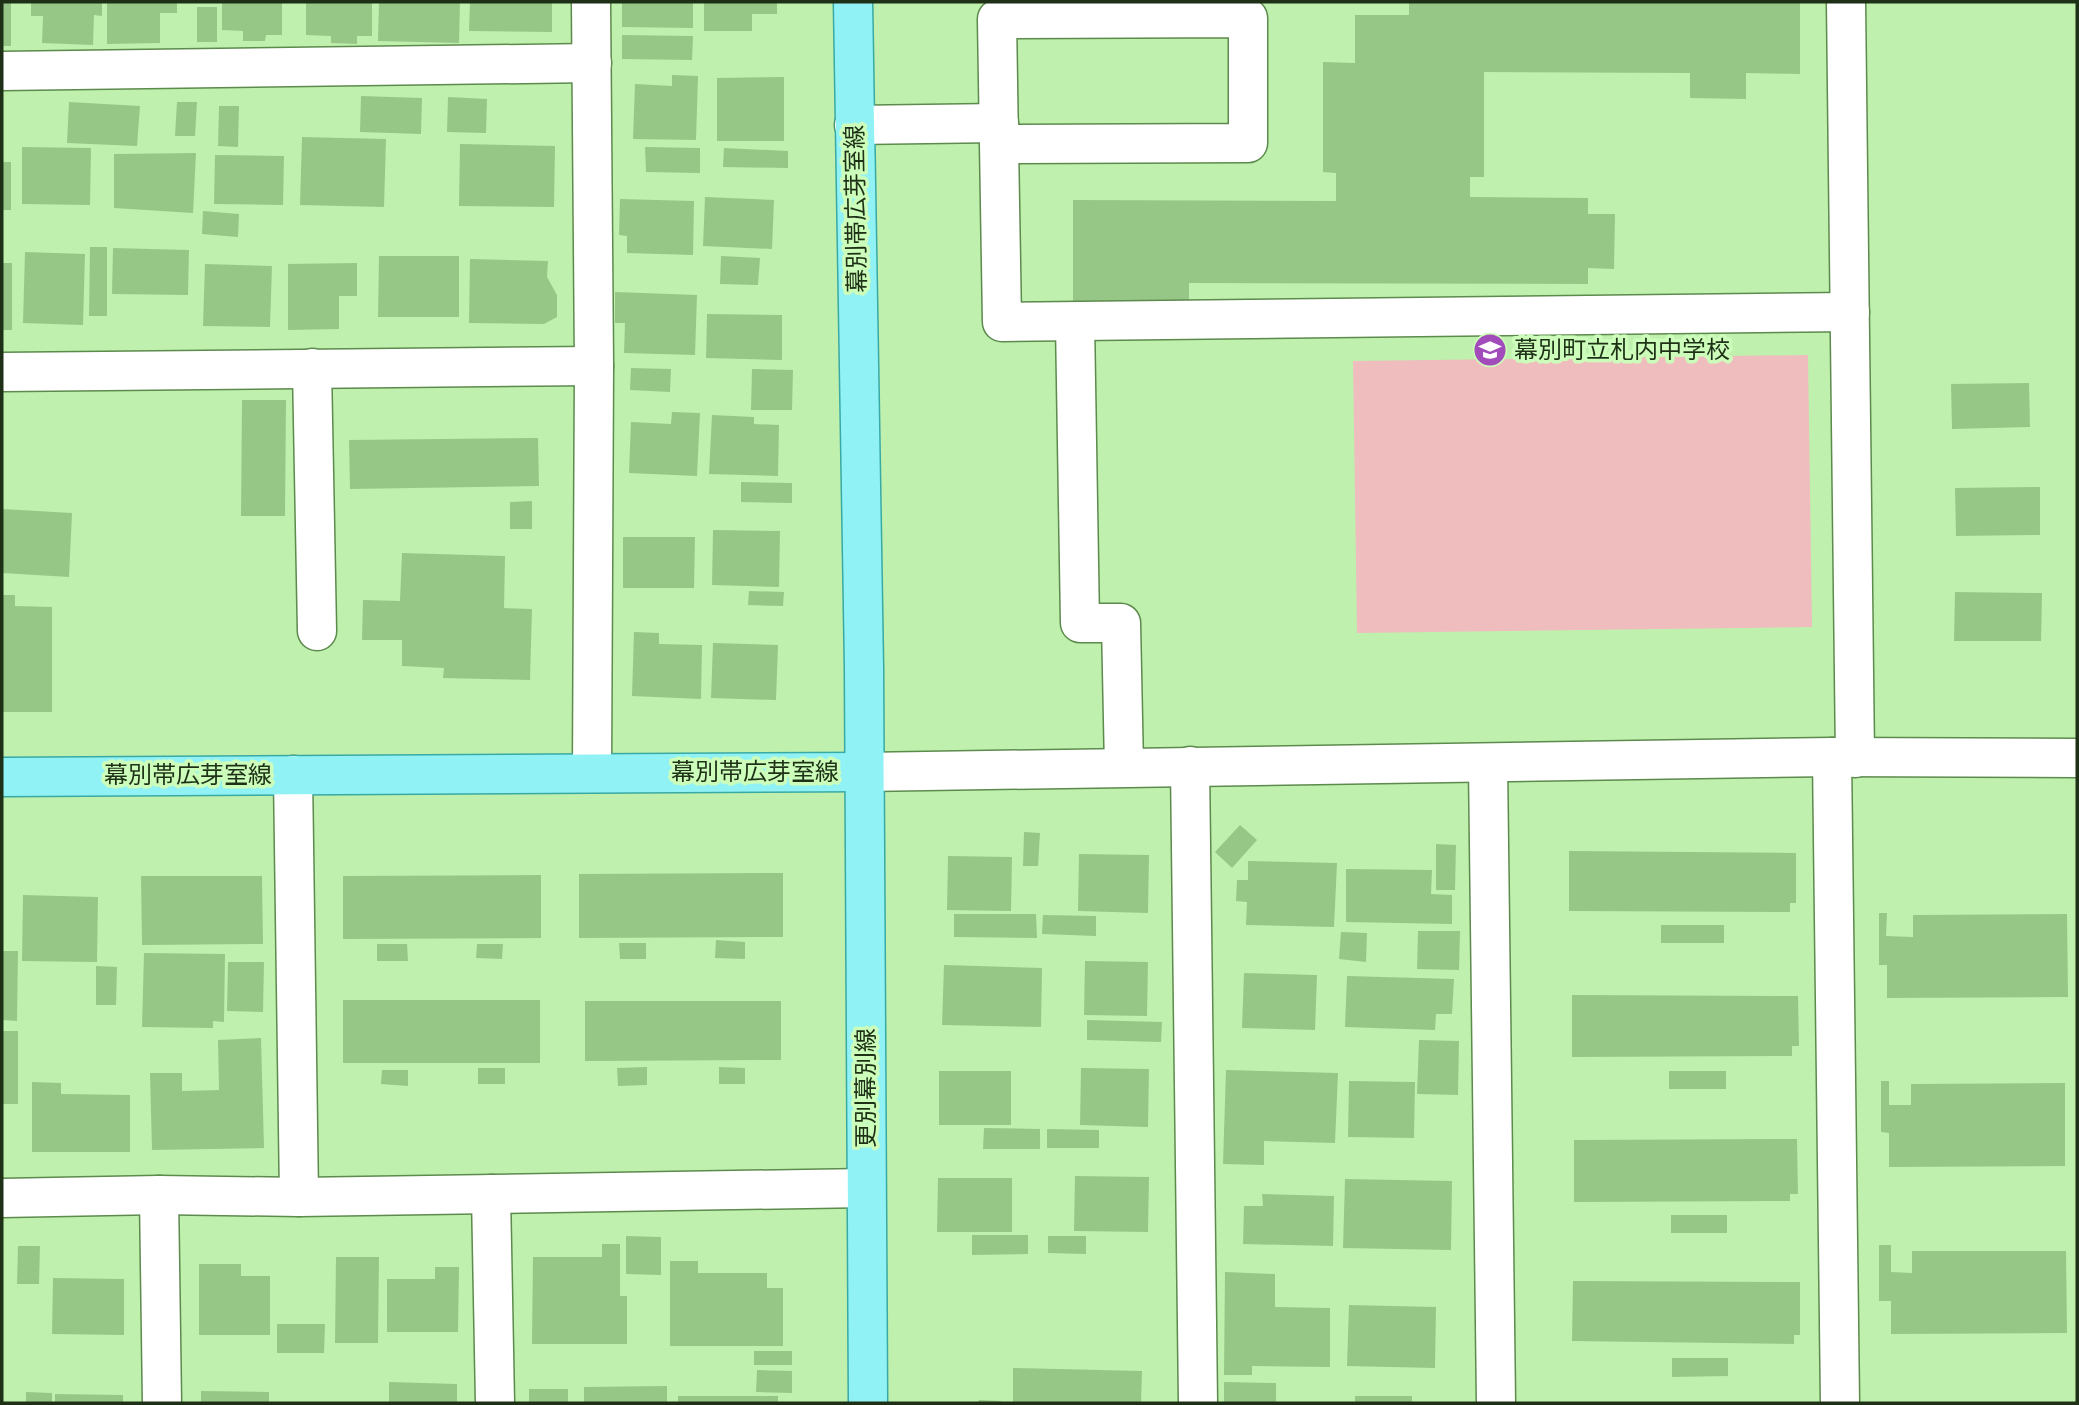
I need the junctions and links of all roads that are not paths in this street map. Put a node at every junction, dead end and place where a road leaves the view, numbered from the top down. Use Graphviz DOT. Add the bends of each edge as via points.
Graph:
graph roads {
  1 [pos="591,2"];
  2 [pos="853,2"];
  3 [pos="1846,2"];
  4 [pos="1069,10"];
  5 [pos="592,63"];
  6 [pos="2,71"];
  7 [pos="855,125"];
  8 [pos="999,134"];
  9 [pos="1850,312"];
  10 [pos="1075,321"];
  11 [pos="594,366"];
  12 [pos="312,368"];
  13 [pos="2,372"];
  14 [pos="317,631"];
  15 [pos="1843,757"];
  16 [pos="2077,758"];
  17 [pos="1488,764"];
  18 [pos="1190,765"];
  19 [pos="1124,767"];
  20 [pos="592,772"];
  21 [pos="864,772"];
  22 [pos="293,775"];
  23 [pos="2,777"];
  24 [pos="866,1188"];
  25 [pos="491,1194"];
  26 [pos="159,1195"];
  27 [pos="2,1198"];
  28 [pos="299,1198"];
  29 [pos="162,1403"];
  30 [pos="495,1403"];
  31 [pos="868,1403"];
  32 [pos="1198,1403"];
  33 [pos="1496,1403"];
  34 [pos="1840,1403"];
  1 -- 5 [label="street"];
  2 -- 7 [label="main road, 幕別帯広芽室線"];
  3 -- 9 [label="street"];
  4 -- 8 [label="street" via="997,19"];
  4 -- 8 [label="street" via="1248,18 1248,144"];
  5 -- 6 [label="street"];
  5 -- 11 [label="street"];
  7 -- 8 [label="street"];
  7 -- 21 [label="main road, 幕別帯広芽室線"];
  8 -- 10 [label="street" via="1002,322"];
  9 -- 10 [label="street"];
  9 -- 15 [label="street"];
  10 -- 19 [label="street" via="1080,623 1121,623"];
  11 -- 12 [label="street"];
  11 -- 20 [label="street"];
  12 -- 13 [label="street"];
  12 -- 14 [label="street"];
  15 -- 16 [label="street"];
  15 -- 17 [label="street"];
  15 -- 34 [label="street"];
  17 -- 18 [label="street"];
  17 -- 33 [label="street"];
  18 -- 19 [label="street"];
  18 -- 32 [label="street"];
  19 -- 21 [label="street"];
  20 -- 21 [label="main road, 幕別帯広芽室線"];
  20 -- 22 [label="main road, 幕別帯広芽室線"];
  21 -- 24 [label="main road, 更別幕別線"];
  22 -- 23 [label="main road, 幕別帯広芽室線"];
  22 -- 28 [label="street"];
  24 -- 25 [label="street"];
  24 -- 31 [label="main road, 更別幕別線"];
  25 -- 28 [label="street"];
  25 -- 30 [label="street"];
  26 -- 27 [label="street"];
  26 -- 28 [label="street"];
  26 -- 29 [label="street"];
}
